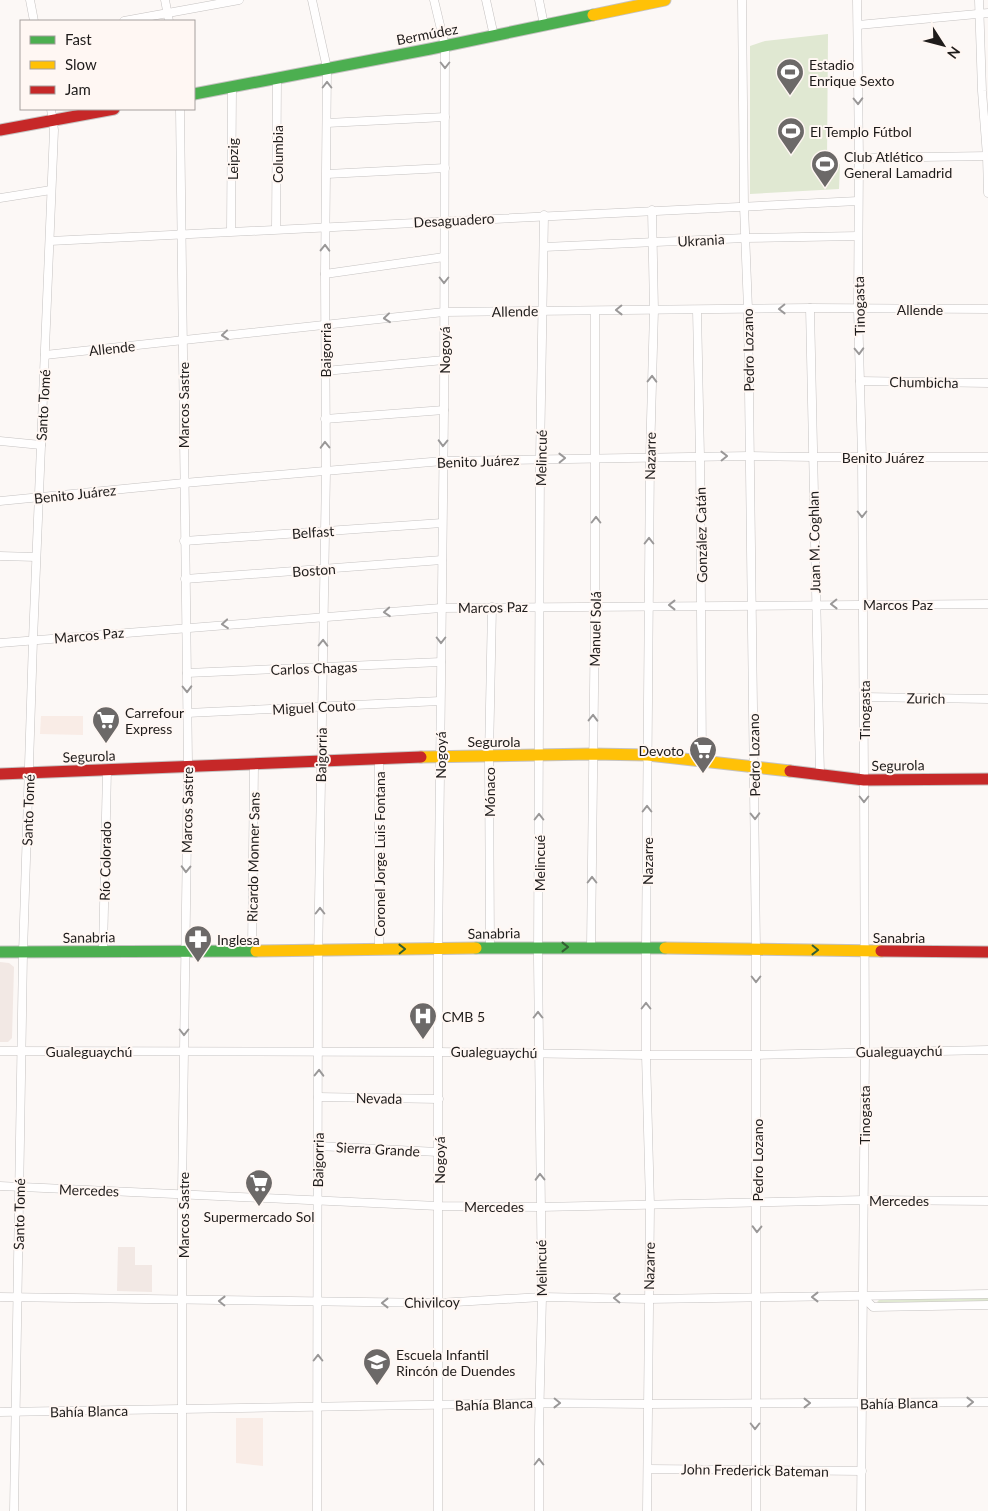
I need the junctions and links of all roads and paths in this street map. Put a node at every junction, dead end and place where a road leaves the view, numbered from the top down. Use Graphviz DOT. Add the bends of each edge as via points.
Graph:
graph roads {
  1 [pos="30,0"];
  2 [pos="165,0"];
  3 [pos="239,0"];
  4 [pos="312,0"];
  5 [pos="434,0"];
  6 [pos="486,0"];
  7 [pos="539,0"];
  8 [pos="665,0"];
  9 [pos="742,0"];
  10 [pos="857,0"];
  11 [pos="979,0"];
  12 [pos="642,2"];
  13 [pos="984,14"];
  14 [pos="168,17"];
  15 [pos="34,20"];
  16 [pos="135,20"];
  17 [pos="544,25"];
  18 [pos="858,26"];
  19 [pos="494,36"];
  20 [pos="445,46"];
  21 [pos="327,68"];
  22 [pos="277,78"];
  23 [pos="232,87"];
  24 [pos="195,94"];
  25 [pos="102,110"];
  26 [pos="180,110"];
  27 [pos="52,114"];
  28 [pos="445,117"];
  29 [pos="327,123"];
  30 [pos="0,130"];
  31 [pos="988,156"];
  32 [pos="859,158"];
  33 [pos="445,168"];
  34 [pos="326,174"];
  35 [pos="51,190"];
  36 [pos="988,193"];
  37 [pos="0,198"];
  38 [pos="858,201"];
  39 [pos="744,206"];
  40 [pos="652,210"];
  41 [pos="544,215"];
  42 [pos="444,221"];
  43 [pos="326,227"];
  44 [pos="276,229"];
  45 [pos="231,231"];
  46 [pos="182,234"];
  47 [pos="858,236"];
  48 [pos="745,238"];
  49 [pos="50,241"];
  50 [pos="652,243"];
  51 [pos="544,247"];
  52 [pos="444,257"];
  53 [pos="325,274"];
  54 [pos="810,308"];
  55 [pos="748,309"];
  56 [pos="858,309"];
  57 [pos="988,309"];
  58 [pos="543,310"];
  59 [pos="654,310"];
  60 [pos="697,310"];
  61 [pos="596,311"];
  62 [pos="444,312"];
  63 [pos="325,324"];
  64 [pos="183,340"];
  65 [pos="45,355"];
  66 [pos="444,360"];
  67 [pos="325,371"];
  68 [pos="860,381"];
  69 [pos="988,383"];
  70 [pos="444,410"];
  71 [pos="325,419"];
  72 [pos="0,441"];
  73 [pos="41,445"];
  74 [pos="749,456"];
  75 [pos="650,457"];
  76 [pos="700,457"];
  77 [pos="813,457"];
  78 [pos="862,457"];
  79 [pos="988,457"];
  80 [pos="596,458"];
  81 [pos="540,459"];
  82 [pos="443,461"];
  83 [pos="326,471"];
  84 [pos="184,483"];
  85 [pos="39,498"];
  86 [pos="0,501"];
  87 [pos="442,523"];
  88 [pos="325,531"];
  89 [pos="184,541"];
  90 [pos="0,556"];
  91 [pos="36,557"];
  92 [pos="442,560"];
  93 [pos="324,569"];
  94 [pos="185,579"];
  95 [pos="862,604"];
  96 [pos="988,604"];
  97 [pos="701,605"];
  98 [pos="751,605"];
  99 [pos="816,605"];
  100 [pos="540,606"];
  101 [pos="595,606"];
  102 [pos="649,606"];
  103 [pos="492,607"];
  104 [pos="441,608"];
  105 [pos="324,616"];
  106 [pos="186,627"];
  107 [pos="33,640"];
  108 [pos="0,643"];
  109 [pos="441,662"];
  110 [pos="322,668"];
  111 [pos="187,673"];
  112 [pos="864,697"];
  113 [pos="988,699"];
  114 [pos="440,701"];
  115 [pos="322,707"];
  116 [pos="187,713"];
  117 [pos="592,754"];
  118 [pos="540,755"];
  119 [pos="648,755"];
  120 [pos="440,756"];
  121 [pos="488,756"];
  122 [pos="379,759"];
  123 [pos="702,761"];
  124 [pos="321,762"];
  125 [pos="254,765"];
  126 [pos="188,767"];
  127 [pos="754,768"];
  128 [pos="107,770"];
  129 [pos="29,773"];
  130 [pos="0,774"];
  131 [pos="820,775"];
  132 [pos="988,779"];
  133 [pos="864,780"];
  134 [pos="490,947"];
  135 [pos="538,947"];
  136 [pos="591,947"];
  137 [pos="646,947"];
  138 [pos="438,949"];
  139 [pos="756,949"];
  140 [pos="252,950"];
  141 [pos="318,950"];
  142 [pos="379,950"];
  143 [pos="184,951"];
  144 [pos="863,951"];
  145 [pos="0,952"];
  146 [pos="103,952"];
  147 [pos="988,952"];
  148 [pos="23,953"];
  149 [pos="988,1050"];
  150 [pos="0,1051"];
  151 [pos="22,1051"];
  152 [pos="184,1052"];
  153 [pos="319,1052"];
  154 [pos="438,1052"];
  155 [pos="538,1052"];
  156 [pos="865,1052"];
  157 [pos="646,1055"];
  158 [pos="756,1055"];
  159 [pos="318,1098"];
  160 [pos="439,1099"];
  161 [pos="318,1146"];
  162 [pos="438,1152"];
  163 [pos="0,1186"];
  164 [pos="20,1187"];
  165 [pos="182,1194"];
  166 [pos="317,1200"];
  167 [pos="864,1200"];
  168 [pos="988,1201"];
  169 [pos="757,1202"];
  170 [pos="650,1205"];
  171 [pos="438,1206"];
  172 [pos="540,1207"];
  173 [pos="988,1294"];
  174 [pos="0,1297"];
  175 [pos="756,1297"];
  176 [pos="863,1297"];
  177 [pos="18,1298"];
  178 [pos="542,1298"];
  179 [pos="648,1299"];
  180 [pos="182,1300"];
  181 [pos="318,1302"];
  182 [pos="438,1303"];
  183 [pos="988,1305"];
  184 [pos="988,1402"];
  185 [pos="539,1403"];
  186 [pos="862,1403"];
  187 [pos="648,1404"];
  188 [pos="755,1404"];
  189 [pos="439,1406"];
  190 [pos="318,1407"];
  191 [pos="183,1409"];
  192 [pos="0,1412"];
  193 [pos="15,1412"];
  194 [pos="648,1469"];
  195 [pos="755,1470"];
  196 [pos="862,1471"];
  197 [pos="14,1511"];
  198 [pos="182,1511"];
  199 [pos="316,1511"];
  200 [pos="438,1511"];
  201 [pos="539,1511"];
  202 [pos="647,1511"];
  203 [pos="756,1511"];
  204 [pos="862,1511"];
  1 -- 15 [label="street"];
  2 -- 14 [label="street"];
  3 -- 14 [label="street"];
  4 -- 21 [label="street, Baigorria"];
  5 -- 20 [label="street, Nogoyá"];
  6 -- 19 [label="street"];
  7 -- 17 [label="street"];
  8 -- 12 [label="street, Bermúdez"];
  9 -- 39 [label="street, Pedro Lozano"];
  10 -- 18 [label="street, Tinogasta"];
  11 -- 13 [label="street"];
  12 -- 17 [label="street, Bermúdez"];
  13 -- 18 [label="street"];
  13 -- 31 [label="street" via="982,91"];
  14 -- 16 [label="street"];
  17 -- 19 [label="street, Bermúdez"];
  18 -- 32 [label="street, Tinogasta, one-way"];
  19 -- 20 [label="street, Bermúdez"];
  20 -- 21 [label="street, Bermúdez"];
  20 -- 28 [label="street, Nogoyá, one-way"];
  21 -- 22 [label="street, Bermúdez"];
  29 -- 21 [label="street, Baigorria, one-way"];
  22 -- 23 [label="street, Bermúdez"];
  22 -- 44 [label="street, Columbia"];
  23 -- 24 [label="street, Bermúdez"];
  23 -- 45 [label="street, Leipzig"];
  25 -- 27 [label="street"];
  26 -- 46 [label="street, Marcos Sastre"];
  27 -- 30 [label="street"];
  27 -- 35 [label="street, Santo Tomé"];
  28 -- 29 [label="street"];
  28 -- 33 [label="street, Nogoyá"];
  29 -- 34 [label="street, Baigorria"];
  31 -- 32 [label="street"];
  31 -- 36 [label="street"];
  32 -- 38 [label="street, Tinogasta"];
  33 -- 34 [label="street"];
  33 -- 42 [label="street, Nogoyá"];
  34 -- 43 [label="street, Baigorria"];
  35 -- 37 [label="street"];
  35 -- 49 [label="street, Santo Tomé"];
  38 -- 39 [label="street, Desaguadero"];
  38 -- 47 [label="street, Tinogasta"];
  39 -- 40 [label="street, Desaguadero"];
  39 -- 48 [label="street, Pedro Lozano"];
  40 -- 41 [label="street, Desaguadero"];
  40 -- 50 [label="street, Nazarre"];
  41 -- 42 [label="street, Desaguadero"];
  41 -- 51 [label="street, Melincué"];
  42 -- 43 [label="street, Desaguadero"];
  42 -- 52 [label="street, Nogoyá"];
  43 -- 44 [label="street, Desaguadero"];
  53 -- 43 [label="street, Baigorria, one-way"];
  44 -- 45 [label="street, Desaguadero"];
  45 -- 46 [label="street, Desaguadero"];
  46 -- 49 [label="street, Desaguadero"];
  46 -- 64 [label="street, Marcos Sastre"];
  47 -- 48 [label="street, Ukrania"];
  47 -- 56 [label="street, Tinogasta"];
  48 -- 50 [label="street, Ukrania"];
  48 -- 55 [label="street, Pedro Lozano"];
  49 -- 65 [label="street, Santo Tomé"];
  50 -- 51 [label="street, Ukrania"];
  50 -- 59 [label="street, Nazarre"];
  51 -- 58 [label="street, Melincué"];
  52 -- 53 [label="street"];
  52 -- 62 [label="street, Nogoyá, one-way"];
  53 -- 63 [label="street, Baigorria"];
  54 -- 55 [label="street, Allende, one-way"];
  54 -- 56 [label="street, Allende"];
  54 -- 77 [label="street, Juan M. Coghlan"];
  55 -- 60 [label="street, Allende"];
  55 -- 74 [label="street, Pedro Lozano"];
  56 -- 57 [label="street, Allende"];
  56 -- 68 [label="street, Tinogasta, one-way"];
  58 -- 61 [label="street, Allende"];
  58 -- 62 [label="street, Allende"];
  58 -- 81 [label="street, Melincué"];
  59 -- 60 [label="street, Allende"];
  59 -- 61 [label="street, Allende, one-way"];
  75 -- 59 [label="street, Nazarre, one-way"];
  60 -- 76 [label="street, González Catán"];
  61 -- 80 [label="street, Manuel Solá"];
  62 -- 63 [label="street, Allende, one-way"];
  62 -- 66 [label="street, Nogoyá"];
  63 -- 64 [label="street, Allende, one-way"];
  63 -- 67 [label="street, Baigorria"];
  64 -- 65 [label="street, Allende"];
  64 -- 84 [label="street, Marcos Sastre"];
  65 -- 73 [label="street, Santo Tomé"];
  66 -- 67 [label="street"];
  66 -- 70 [label="street, Nogoyá"];
  67 -- 71 [label="street, Baigorria"];
  68 -- 69 [label="street, Chumbicha"];
  68 -- 78 [label="street, Tinogasta"];
  70 -- 71 [label="street"];
  70 -- 82 [label="street, Nogoyá, one-way"];
  83 -- 71 [label="street, Baigorria, one-way"];
  72 -- 73 [label="street"];
  73 -- 85 [label="street, Santo Tomé"];
  76 -- 74 [label="street, Benito Juárez, one-way"];
  74 -- 77 [label="street, Benito Juárez"];
  74 -- 98 [label="street, Pedro Lozano"];
  75 -- 76 [label="street, Benito Juárez"];
  75 -- 80 [label="street, Benito Juárez"];
  102 -- 75 [label="street, Nazarre, one-way"];
  76 -- 97 [label="street, González Catán"];
  77 -- 78 [label="street, Benito Juárez"];
  77 -- 99 [label="street, Juan M. Coghlan"];
  78 -- 79 [label="street, Benito Juárez"];
  78 -- 95 [label="street, Tinogasta, one-way"];
  81 -- 80 [label="street, Benito Juárez, one-way"];
  101 -- 80 [label="street, Manuel Solá, one-way"];
  81 -- 82 [label="street, Benito Juárez"];
  81 -- 100 [label="street, Melincué"];
  82 -- 83 [label="street, Benito Juárez"];
  82 -- 87 [label="street, Nogoyá"];
  83 -- 84 [label="street, Benito Juárez"];
  83 -- 88 [label="street, Baigorria"];
  84 -- 85 [label="street, Benito Juárez"];
  84 -- 89 [label="street, Marcos Sastre"];
  85 -- 86 [label="street, Benito Juárez"];
  85 -- 91 [label="street, Santo Tomé"];
  87 -- 88 [label="street, Belfast"];
  87 -- 92 [label="street, Nogoyá"];
  88 -- 89 [label="street, Belfast"];
  88 -- 93 [label="street, Baigorria"];
  89 -- 94 [label="street, Marcos Sastre"];
  90 -- 91 [label="street"];
  91 -- 107 [label="street, Santo Tomé"];
  92 -- 93 [label="street, Boston"];
  92 -- 104 [label="street, Nogoyá"];
  93 -- 94 [label="street, Boston"];
  93 -- 105 [label="street, Baigorria"];
  94 -- 106 [label="street, Marcos Sastre"];
  95 -- 96 [label="street, Marcos Paz"];
  95 -- 99 [label="street, Marcos Paz, one-way"];
  95 -- 112 [label="street, Tinogasta"];
  97 -- 98 [label="street, Marcos Paz"];
  97 -- 102 [label="street, Marcos Paz, one-way"];
  97 -- 123 [label="street, González Catán"];
  98 -- 99 [label="street, Marcos Paz"];
  98 -- 127 [label="street, Pedro Lozano"];
  99 -- 131 [label="street, Juan M. Coghlan"];
  100 -- 101 [label="street, Marcos Paz"];
  100 -- 103 [label="street, Marcos Paz"];
  100 -- 118 [label="street, Melincué"];
  101 -- 102 [label="street, Marcos Paz"];
  117 -- 101 [label="street, Manuel Solá, one-way"];
  102 -- 119 [label="street, Nazarre"];
  103 -- 104 [label="street, Marcos Paz"];
  103 -- 121 [label="street, Mónaco"];
  104 -- 105 [label="street, Marcos Paz, one-way"];
  104 -- 109 [label="street, Nogoyá, one-way"];
  105 -- 106 [label="street, Marcos Paz, one-way"];
  110 -- 105 [label="street, Baigorria, one-way"];
  106 -- 107 [label="street, Marcos Paz"];
  106 -- 111 [label="street, Marcos Sastre"];
  107 -- 108 [label="street, Marcos Paz"];
  107 -- 129 [label="street, Santo Tomé"];
  109 -- 110 [label="street, Carlos Chagas"];
  109 -- 114 [label="street, Nogoyá"];
  110 -- 111 [label="street, Carlos Chagas"];
  110 -- 115 [label="street, Baigorria"];
  111 -- 116 [label="street, Marcos Sastre, one-way"];
  112 -- 113 [label="street, Zurich"];
  112 -- 133 [label="street, Tinogasta"];
  114 -- 115 [label="street, Miguel Couto"];
  114 -- 120 [label="street, Nogoyá"];
  115 -- 116 [label="street, Miguel Couto"];
  115 -- 124 [label="street, Baigorria"];
  116 -- 126 [label="street, Marcos Sastre"];
  117 -- 118 [label="street, Segurola"];
  117 -- 119 [label="street, Segurola"];
  136 -- 117 [label="street, Manuel Solá, one-way"];
  118 -- 121 [label="street, Segurola"];
  135 -- 118 [label="street, Melincué, one-way"];
  119 -- 123 [label="street, Segurola"];
  137 -- 119 [label="street, Nazarre, one-way"];
  120 -- 121 [label="street, Segurola"];
  120 -- 122 [label="street, Segurola"];
  120 -- 138 [label="street, Nogoyá"];
  121 -- 134 [label="street, Mónaco"];
  122 -- 124 [label="street, Segurola"];
  122 -- 142 [label="street, Coronel Jorge Luis Fontana"];
  123 -- 127 [label="street, Segurola"];
  124 -- 125 [label="street, Segurola"];
  141 -- 124 [label="street, Baigorria, one-way"];
  125 -- 126 [label="street, Segurola"];
  125 -- 140 [label="street, Ricardo Monner Sans"];
  126 -- 128 [label="street, Segurola"];
  126 -- 143 [label="street, Marcos Sastre, one-way"];
  127 -- 131 [label="street, Segurola"];
  127 -- 139 [label="street, Pedro Lozano, one-way"];
  128 -- 129 [label="street, Segurola"];
  128 -- 146 [label="street, Río Colorado"];
  129 -- 130 [label="street, Segurola"];
  129 -- 148 [label="street, Santo Tomé"];
  131 -- 133 [label="street, Segurola"];
  132 -- 133 [label="street, Segurola"];
  133 -- 144 [label="street, Tinogasta, one-way"];
  134 -- 135 [label="street, Sanabria"];
  134 -- 138 [label="street, Sanabria"];
  135 -- 136 [label="street, Sanabria, one-way"];
  155 -- 135 [label="street, Melincué, one-way"];
  136 -- 137 [label="street, Sanabria"];
  137 -- 139 [label="street, Sanabria"];
  157 -- 137 [label="street, Nazarre, one-way"];
  142 -- 138 [label="street, Sanabria, one-way"];
  138 -- 154 [label="street, Nogoyá"];
  139 -- 144 [label="street, Sanabria, one-way"];
  139 -- 158 [label="street, Pedro Lozano, one-way"];
  140 -- 141 [label="street, Sanabria"];
  140 -- 143 [label="street, Sanabria"];
  141 -- 142 [label="street, Sanabria"];
  141 -- 153 [label="street, Baigorria"];
  143 -- 146 [label="street, Sanabria"];
  143 -- 152 [label="street, Marcos Sastre, one-way"];
  144 -- 147 [label="street, Sanabria"];
  144 -- 156 [label="street, Tinogasta"];
  145 -- 148 [label="street, Sanabria"];
  146 -- 148 [label="street, Sanabria"];
  148 -- 151 [label="street, Santo Tomé"];
  149 -- 156 [label="street, Gualeguaychú"];
  150 -- 151 [label="street, Gualeguaychú"];
  151 -- 152 [label="street, Gualeguaychú"];
  151 -- 164 [label="street, Santo Tomé"];
  152 -- 153 [label="street, Gualeguaychú"];
  152 -- 165 [label="street, Marcos Sastre"];
  153 -- 154 [label="street, Gualeguaychú"];
  159 -- 153 [label="street, Baigorria, one-way"];
  154 -- 155 [label="street, Gualeguaychú"];
  154 -- 160 [label="street, Nogoyá"];
  155 -- 157 [label="street, Gualeguaychú"];
  172 -- 155 [label="street, Melincué, one-way"];
  156 -- 158 [label="street, Gualeguaychú"];
  156 -- 167 [label="street, Tinogasta"];
  157 -- 158 [label="street, Gualeguaychú"];
  157 -- 170 [label="street, Nazarre"];
  158 -- 169 [label="street, Pedro Lozano"];
  159 -- 160 [label="street, Nevada"];
  159 -- 161 [label="street, Baigorria"];
  160 -- 162 [label="street, Nogoyá"];
  161 -- 162 [label="street, Sierra Grande"];
  161 -- 166 [label="street, Baigorria"];
  162 -- 171 [label="street, Nogoyá"];
  163 -- 164 [label="street, Mercedes"];
  164 -- 165 [label="street, Mercedes"];
  164 -- 177 [label="street, Santo Tomé"];
  165 -- 166 [label="street, Mercedes"];
  165 -- 180 [label="street, Marcos Sastre"];
  166 -- 171 [label="street, Mercedes"];
  166 -- 181 [label="street, Baigorria"];
  167 -- 168 [label="street, Mercedes"];
  167 -- 169 [label="street, Mercedes"];
  167 -- 176 [label="street, Tinogasta"];
  169 -- 170 [label="street, Mercedes"];
  169 -- 175 [label="street, Pedro Lozano, one-way"];
  170 -- 172 [label="street, Mercedes"];
  170 -- 179 [label="street, Nazarre"];
  171 -- 172 [label="street, Mercedes"];
  171 -- 182 [label="street, Nogoyá"];
  172 -- 178 [label="street, Melincué"];
  173 -- 176 [label="street, Chivilcoy"];
  174 -- 177 [label="street, Chivilcoy"];
  176 -- 175 [label="street, Chivilcoy, one-way"];
  175 -- 179 [label="street, Chivilcoy"];
  175 -- 188 [label="street, Pedro Lozano"];
  176 -- 183 [label="street" via="873,1307"];
  176 -- 186 [label="street, Tinogasta"];
  177 -- 180 [label="street, Chivilcoy"];
  177 -- 193 [label="street, Santo Tomé"];
  179 -- 178 [label="street, Chivilcoy, one-way"];
  178 -- 182 [label="street, Chivilcoy"];
  178 -- 185 [label="street, Melincué"];
  179 -- 187 [label="street, Nazarre"];
  181 -- 180 [label="street, Chivilcoy, one-way"];
  180 -- 191 [label="street, Marcos Sastre"];
  182 -- 181 [label="street, Chivilcoy, one-way"];
  190 -- 181 [label="street, Baigorria, one-way"];
  182 -- 189 [label="street, Nogoyá"];
  186 -- 184 [label="street, Bahía Blanca, one-way"];
  185 -- 187 [label="street, Bahía Blanca, one-way"];
  185 -- 189 [label="street, Bahía Blanca"];
  201 -- 185 [label="street, Melincué, one-way"];
  188 -- 186 [label="street, Bahía Blanca, one-way"];
  186 -- 196 [label="street, Tinogasta"];
  187 -- 188 [label="street, Bahía Blanca"];
  187 -- 194 [label="street, Nazarre"];
  188 -- 195 [label="street, Pedro Lozano, one-way"];
  189 -- 190 [label="street, Bahía Blanca"];
  189 -- 200 [label="street, Nogoyá"];
  190 -- 191 [label="street, Bahía Blanca"];
  190 -- 199 [label="street, Baigorria"];
  191 -- 193 [label="street, Bahía Blanca"];
  191 -- 198 [label="street, Marcos Sastre"];
  192 -- 193 [label="street, Bahía Blanca"];
  193 -- 197 [label="street, Santo Tomé"];
  194 -- 195 [label="street, John Frederick Bateman"];
  194 -- 202 [label="street, Nazarre"];
  195 -- 196 [label="street, John Frederick Bateman"];
  195 -- 203 [label="street, Pedro Lozano"];
  196 -- 204 [label="street, Tinogasta"];
}
